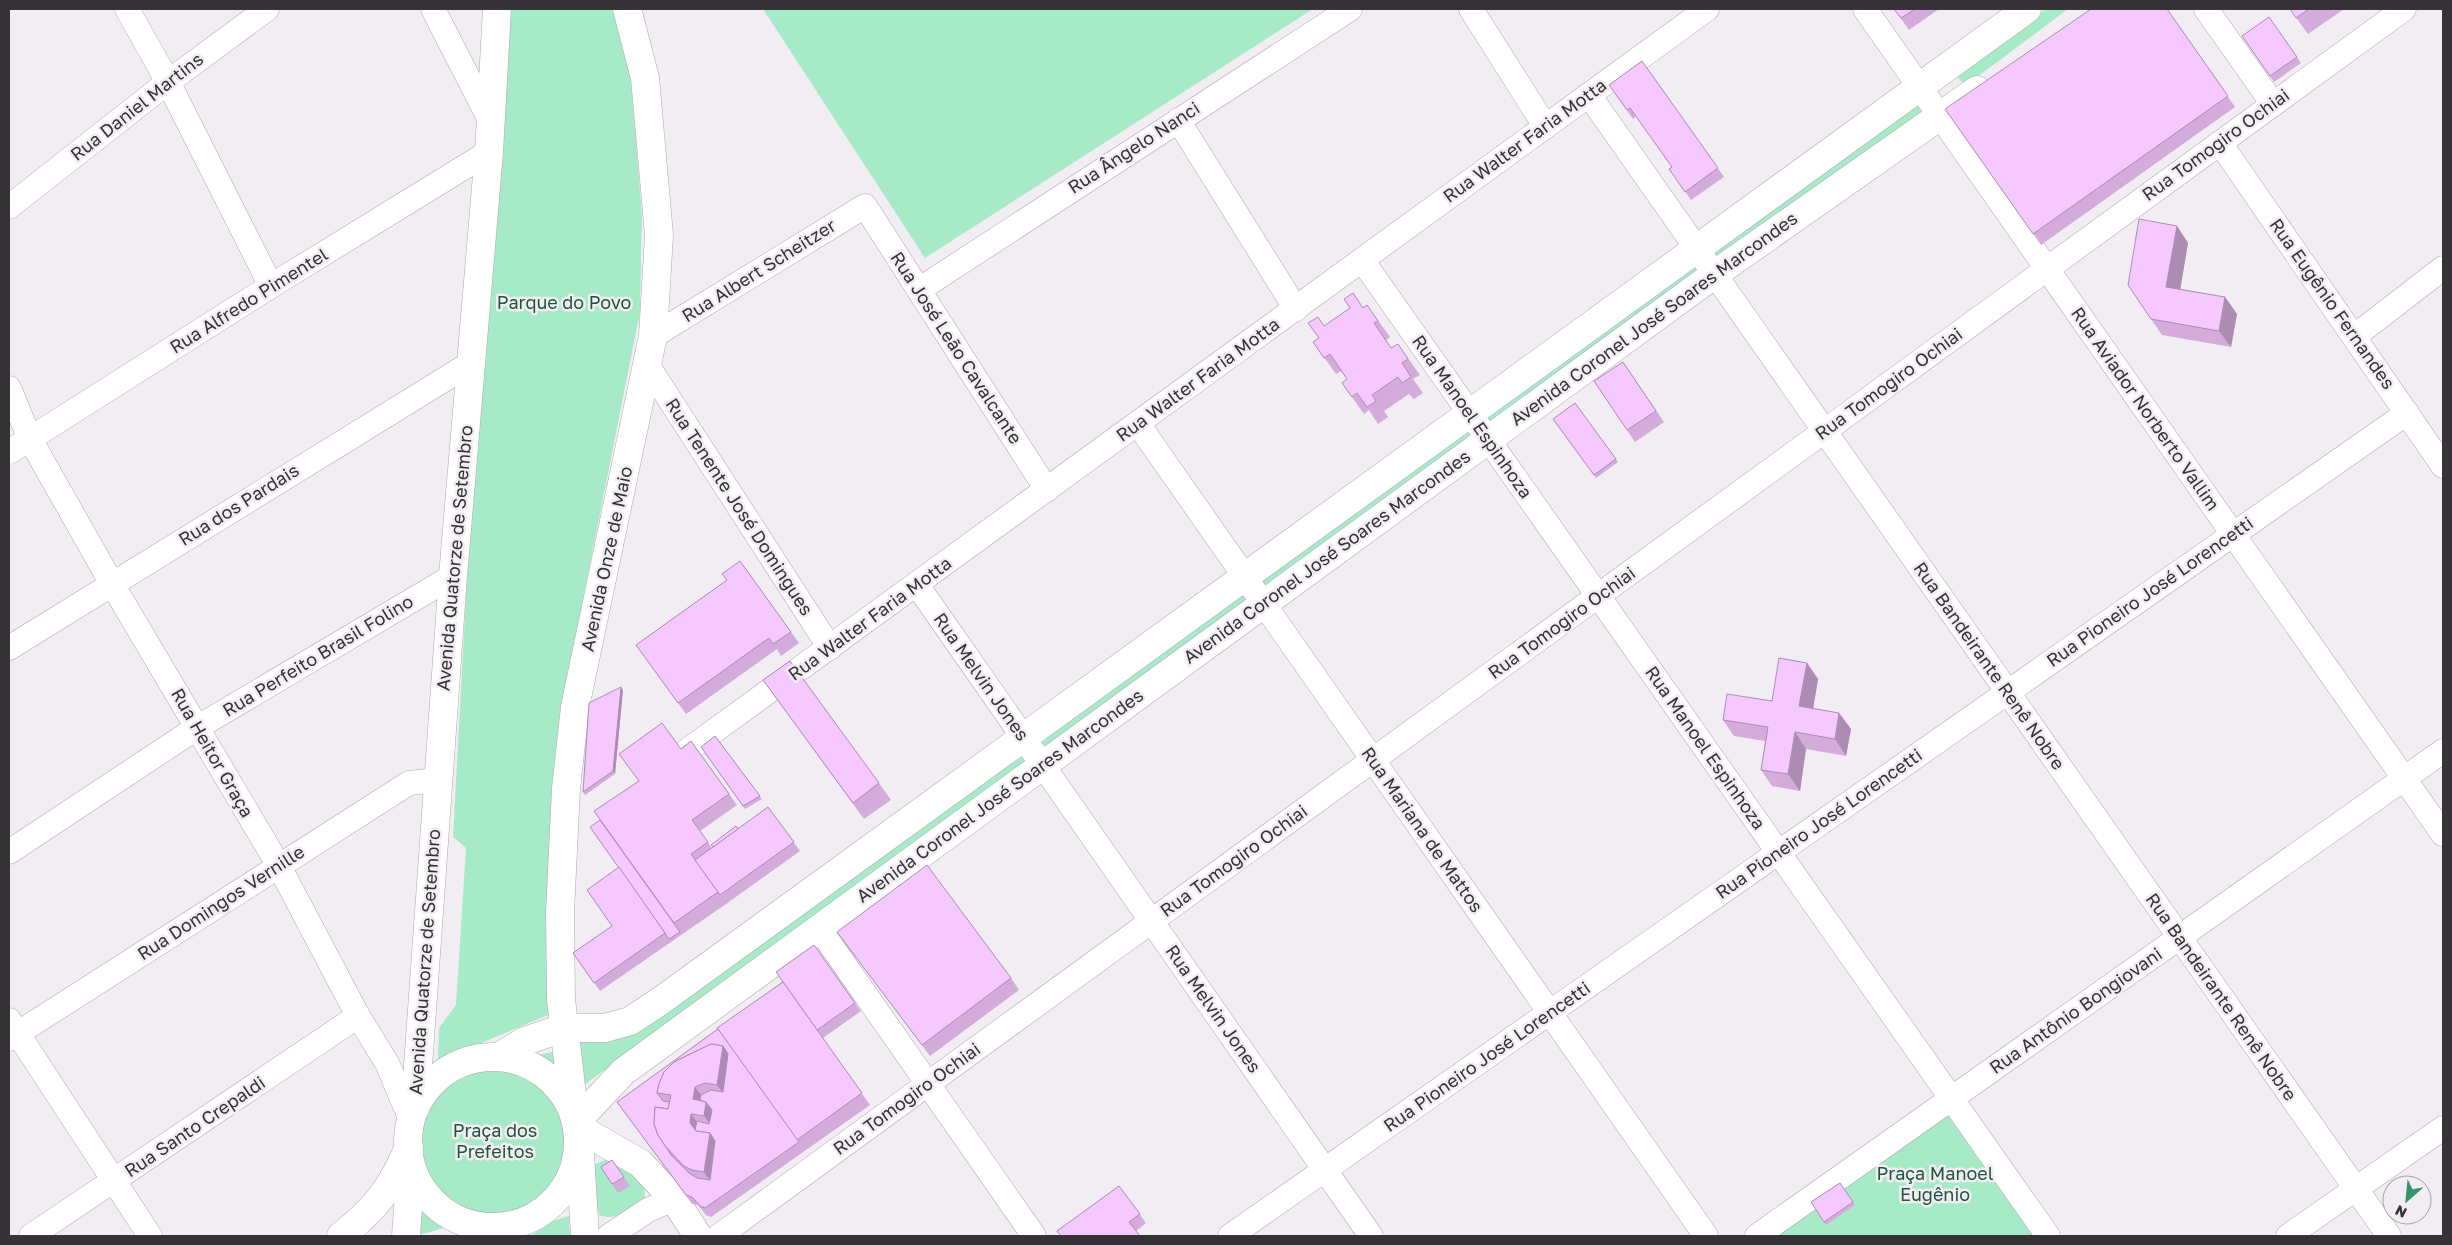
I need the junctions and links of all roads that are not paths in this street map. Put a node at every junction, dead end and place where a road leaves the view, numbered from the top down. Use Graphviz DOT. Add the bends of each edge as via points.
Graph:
graph roads {
  1 [pos="126,9"];
  2 [pos="267,9"];
  3 [pos="433,9"];
  4 [pos="497,9"];
  5 [pos="628,9"];
  6 [pos="1350,9"];
  7 [pos="1471,9"];
  8 [pos="1707,9"];
  9 [pos="1865,9"];
  10 [pos="2027,9"];
  11 [pos="2206,9"];
  12 [pos="2404,9"];
  13 [pos="1998,75"];
  14 [pos="168,82"];
  15 [pos="1920,87"];
  16 [pos="1589,95"];
  17 [pos="2273,104"];
  18 [pos="1941,116"];
  19 [pos="1178,120"];
  20 [pos="491,122"];
  21 [pos="1545,126"];
  22 [pos="2220,143"];
  23 [pos="490,152"];
  24 [pos="865,206"];
  25 [pos="9,207"];
  26 [pos="1697,249"];
  27 [pos="1362,260"];
  28 [pos="2443,268"];
  29 [pos="2047,269"];
  30 [pos="1714,274"];
  31 [pos="271,286"];
  32 [pos="920,289"];
  33 [pos="1296,309"];
  34 [pos="653,336"];
  35 [pos="2355,336"];
  36 [pos="471,363"];
  37 [pos="648,366"];
  38 [pos="9,388"];
  39 [pos="2407,413"];
  40 [pos="1470,414"];
  41 [pos="1138,424"];
  42 [pos="1824,431"];
  43 [pos="30,439"];
  44 [pos="1488,439"];
  45 [pos="9,452"];
  46 [pos="2443,466"];
  47 [pos="1047,490"];
  48 [pos="2233,535"];
  49 [pos="453,576"];
  50 [pos="1245,577"];
  51 [pos="112,584"];
  52 [pos="917,584"];
  53 [pos="1598,596"];
  54 [pos="1263,603"];
  55 [pos="9,648"];
  56 [pos="830,648"];
  57 [pos="2007,692"];
  58 [pos="198,727"];
  59 [pos="1024,737"];
  60 [pos="688,750"];
  61 [pos="2443,752"];
  62 [pos="1373,760"];
  63 [pos="1043,765"];
  64 [pos="2404,779"];
  65 [pos="437,780"];
  66 [pos="2443,834"];
  67 [pos="9,852"];
  68 [pos="1778,853"];
  69 [pos="278,866"];
  70 [pos="1152,921"];
  71 [pos="819,928"];
  72 [pos="2180,938"];
  73 [pos="1550,1012"];
  74 [pos="358,1016"];
  75 [pos="563,1028"];
  76 [pos="12,1030"];
  77 [pos="500,1057"];
  78 [pos="928,1084"];
  79 [pos="1951,1099"];
  80 [pos="413,1114"];
  81 [pos="577,1125"];
  82 [pos="2443,1128"];
  83 [pos="410,1156"];
  84 [pos="1325,1170"];
  85 [pos="114,1182"];
  86 [pos="2356,1189"];
  87 [pos="674,1199"];
  88 [pos="483,1227"];
  89 [pos="31,1236"];
  90 [pos="150,1236"];
  91 [pos="341,1236"];
  92 [pos="406,1236"];
  93 [pos="453,1236"];
  94 [pos="585,1236"];
  95 [pos="609,1236"];
  96 [pos="698,1236"];
  97 [pos="719,1236"];
  98 [pos="1034,1236"];
  99 [pos="1230,1236"];
  100 [pos="1371,1236"];
  101 [pos="1706,1236"];
  102 [pos="1757,1236"];
  103 [pos="2048,1236"];
  104 [pos="2288,1236"];
  105 [pos="2389,1236"];
  1 -- 14 [label="street"];
  2 -- 14 [label="street, Rua Daniel Martins"];
  3 -- 20 [label="street"];
  4 -- 20 [label="main road, Avenida Quatorze de Setembro"];
  5 -- 34 [label="main road, Avenida Onze de Maio" via="645,78 659,235"];
  6 -- 19 [label="street, Rua Ângelo Nanci"];
  7 -- 21 [label="street"];
  8 -- 16 [label="street, Rua Walter Faria Motta"];
  9 -- 15 [label="street, Rua Aviador Norberto Vallim"];
  10 -- 15 [label="main road, Avenida Coronel José Soares Marcondes"];
  11 -- 17 [label="street"];
  12 -- 17 [label="street, Rua Tomogiro Ochiai"];
  13 -- 18 [label="main road, Avenida Coronel José Soares Marcondes"];
  14 -- 25 [label="street, Rua Daniel Martins"];
  14 -- 31 [label="street"];
  15 -- 18 [label="street, Rua Aviador Norberto Vallim"];
  15 -- 26 [label="main road, Avenida Coronel José Soares Marcondes"];
  16 -- 21 [label="street, Rua Walter Faria Motta"];
  16 -- 26 [label="street, Rua Bandeirante Renê Nobre"];
  17 -- 22 [label="street, Rua Tomogiro Ochiai"];
  18 -- 29 [label="street, Rua Aviador Norberto Vallim"];
  18 -- 30 [label="main road, Avenida Coronel José Soares Marcondes"];
  19 -- 32 [label="street, Rua Ângelo Nanci"];
  19 -- 33 [label="street"];
  20 -- 23 [label="main road, Avenida Quatorze de Setembro"];
  21 -- 27 [label="street, Rua Walter Faria Motta"];
  22 -- 29 [label="street, Rua Tomogiro Ochiai"];
  22 -- 35 [label="street, Rua Eugênio Fernandes"];
  23 -- 31 [label="street, Rua Alfredo Pimentel"];
  23 -- 36 [label="main road, Avenida Quatorze de Setembro"];
  24 -- 32 [label="street, Rua José Leão Cavalcante"];
  24 -- 34 [label="street, Rua Albert Scheitzer"];
  26 -- 30 [label="street, Rua Bandeirante Renê Nobre"];
  26 -- 40 [label="main road, Avenida Coronel José Soares Marcondes"];
  27 -- 33 [label="street, Rua Walter Faria Motta"];
  27 -- 40 [label="street, Rua Manoel Espinhoza"];
  28 -- 35 [label="street"];
  29 -- 42 [label="street, Rua Tomogiro Ochiai"];
  29 -- 48 [label="street, Rua Aviador Norberto Vallim"];
  30 -- 42 [label="street, Rua Bandeirante Renê Nobre"];
  30 -- 44 [label="main road, Avenida Coronel José Soares Marcondes"];
  31 -- 43 [label="street, Rua Alfredo Pimentel"];
  32 -- 47 [label="street, Rua José Leão Cavalcante"];
  33 -- 41 [label="street, Rua Walter Faria Motta"];
  34 -- 37 [label="main road, Avenida Onze de Maio"];
  35 -- 39 [label="street, Rua Eugênio Fernandes"];
  36 -- 49 [label="main road, Avenida Quatorze de Setembro"];
  36 -- 51 [label="street, Rua dos Pardais"];
  37 -- 56 [label="street, Rua Tenente José Domingues"];
  37 -- 75 [label="main road, Avenida Onze de Maio" via="575,707 562,858 560,960"];
  38 -- 43 [label="street, Rua Heitor Graça"];
  39 -- 46 [label="street, Rua Eugênio Fernandes"];
  39 -- 48 [label="street, Rua Pioneiro José Lorencetti"];
  40 -- 44 [label="street, Rua Manoel Espinhoza"];
  40 -- 50 [label="main road, Avenida Coronel José Soares Marcondes"];
  41 -- 47 [label="street, Rua Walter Faria Motta"];
  41 -- 50 [label="street, Rua Mariana de Mattos"];
  42 -- 53 [label="street, Rua Tomogiro Ochiai"];
  42 -- 57 [label="street, Rua Bandeirante Renê Nobre"];
  43 -- 45 [label="street, Rua Alfredo Pimentel"];
  43 -- 51 [label="street, Rua Heitor Graça"];
  44 -- 53 [label="street, Rua Manoel Espinhoza"];
  44 -- 54 [label="main road, Avenida Coronel José Soares Marcondes"];
  47 -- 52 [label="street, Rua Walter Faria Motta"];
  48 -- 57 [label="street, Rua Pioneiro José Lorencetti"];
  48 -- 64 [label="street, Rua Aviador Norberto Vallim"];
  49 -- 58 [label="street, Rua Perfeito Brasil Folino"];
  49 -- 65 [label="main road, Avenida Quatorze de Setembro"];
  50 -- 54 [label="street, Rua Mariana de Mattos"];
  50 -- 59 [label="main road, Avenida Coronel José Soares Marcondes"];
  51 -- 55 [label="street, Rua dos Pardais"];
  51 -- 58 [label="street, Rua Heitor Graça"];
  52 -- 56 [label="street, Rua Walter Faria Motta"];
  52 -- 59 [label="street, Rua Melvin Jones"];
  53 -- 62 [label="street, Rua Tomogiro Ochiai"];
  53 -- 68 [label="street, Rua Manoel Espinhoza"];
  54 -- 62 [label="street, Rua Mariana de Mattos"];
  54 -- 63 [label="main road, Avenida Coronel José Soares Marcondes"];
  56 -- 60 [label="street, Rua Walter Faria Motta"];
  57 -- 68 [label="street, Rua Pioneiro José Lorencetti"];
  57 -- 72 [label="street, Rua Bandeirante Renê Nobre"];
  58 -- 67 [label="street, Rua Perfeito Brasil Folino"];
  58 -- 69 [label="street, Rua Heitor Graça"];
  59 -- 63 [label="street, Rua Melvin Jones"];
  59 -- 75 [label="main road, Avenida Coronel José Soares Marcondes" via="630,1022 605,1028"];
  61 -- 64 [label="street, Rua Antônio Bongiovani"];
  62 -- 70 [label="street, Rua Tomogiro Ochiai"];
  62 -- 73 [label="street, Rua Mariana de Mattos"];
  63 -- 70 [label="street, Rua Melvin Jones"];
  63 -- 71 [label="main road, Avenida Coronel José Soares Marcondes"];
  64 -- 66 [label="street, Rua Aviador Norberto Vallim"];
  64 -- 72 [label="street, Rua Antônio Bongiovani"];
  65 -- 69 [label="street, Rua Domingos Vernille" via="409,784"];
  65 -- 80 [label="main road, Avenida Quatorze de Setembro"];
  68 -- 73 [label="street, Rua Pioneiro José Lorencetti"];
  68 -- 79 [label="street, Rua Manoel Espinhoza"];
  69 -- 74 [label="street, Rua Heitor Graça"];
  69 -- 76 [label="street, Rua Domingos Vernille"];
  70 -- 78 [label="street, Rua Tomogiro Ochiai"];
  70 -- 84 [label="street, Rua Melvin Jones"];
  71 -- 78 [label="street"];
  71 -- 81 [label="main road, Avenida Coronel José Soares Marcondes" via="623,1072"];
  72 -- 79 [label="street, Rua Antônio Bongiovani"];
  72 -- 86 [label="street, Rua Bandeirante Renê Nobre"];
  73 -- 84 [label="street, Rua Pioneiro José Lorencetti"];
  73 -- 101 [label="street, Rua Mariana de Mattos"];
  74 -- 80 [label="street, Rua Heitor Graça"];
  74 -- 85 [label="street, Rua Santo Crepaldi"];
  75 -- 77 [label="main road, Avenida Coronel José Soares Marcondes" via="525,1041"];
  75 -- 81 [label="main road, Avenida Onze de Maio"];
  76 -- 85 [label="street"];
  77 -- 80 [label="main road" via="483,1056 443,1072 422,1094"];
  77 -- 81 [label="main road" via="536,1068 559,1087"];
  78 -- 97 [label="street, Rua Tomogiro Ochiai"];
  78 -- 98 [label="street"];
  79 -- 102 [label="street, Rua Antônio Bongiovani"];
  79 -- 103 [label="street, Rua Manoel Espinhoza"];
  80 -- 83 [label="main road" via="408,1137"];
  81 -- 87 [label="main road" via="640,1163"];
  81 -- 88 [label="main road" via="576,1166 563,1193 541,1214 514,1226"];
  81 -- 94 [label="main road, Avenida Onze de Maio"];
  82 -- 86 [label="street"];
  83 -- 88 [label="main road" via="431,1201 455,1218"];
  83 -- 91 [label="main road" via="382,1197"];
  83 -- 92 [label="main road"];
  84 -- 99 [label="street, Rua Pioneiro José Lorencetti"];
  84 -- 100 [label="street, Rua Melvin Jones"];
  85 -- 89 [label="street, Rua Santo Crepaldi"];
  85 -- 90 [label="street"];
  86 -- 104 [label="street"];
  86 -- 105 [label="street, Rua Bandeirante Renê Nobre"];
  87 -- 95 [label="street" via="648,1210"];
  87 -- 96 [label="main road"];
  88 -- 93 [label="main road"];
}
